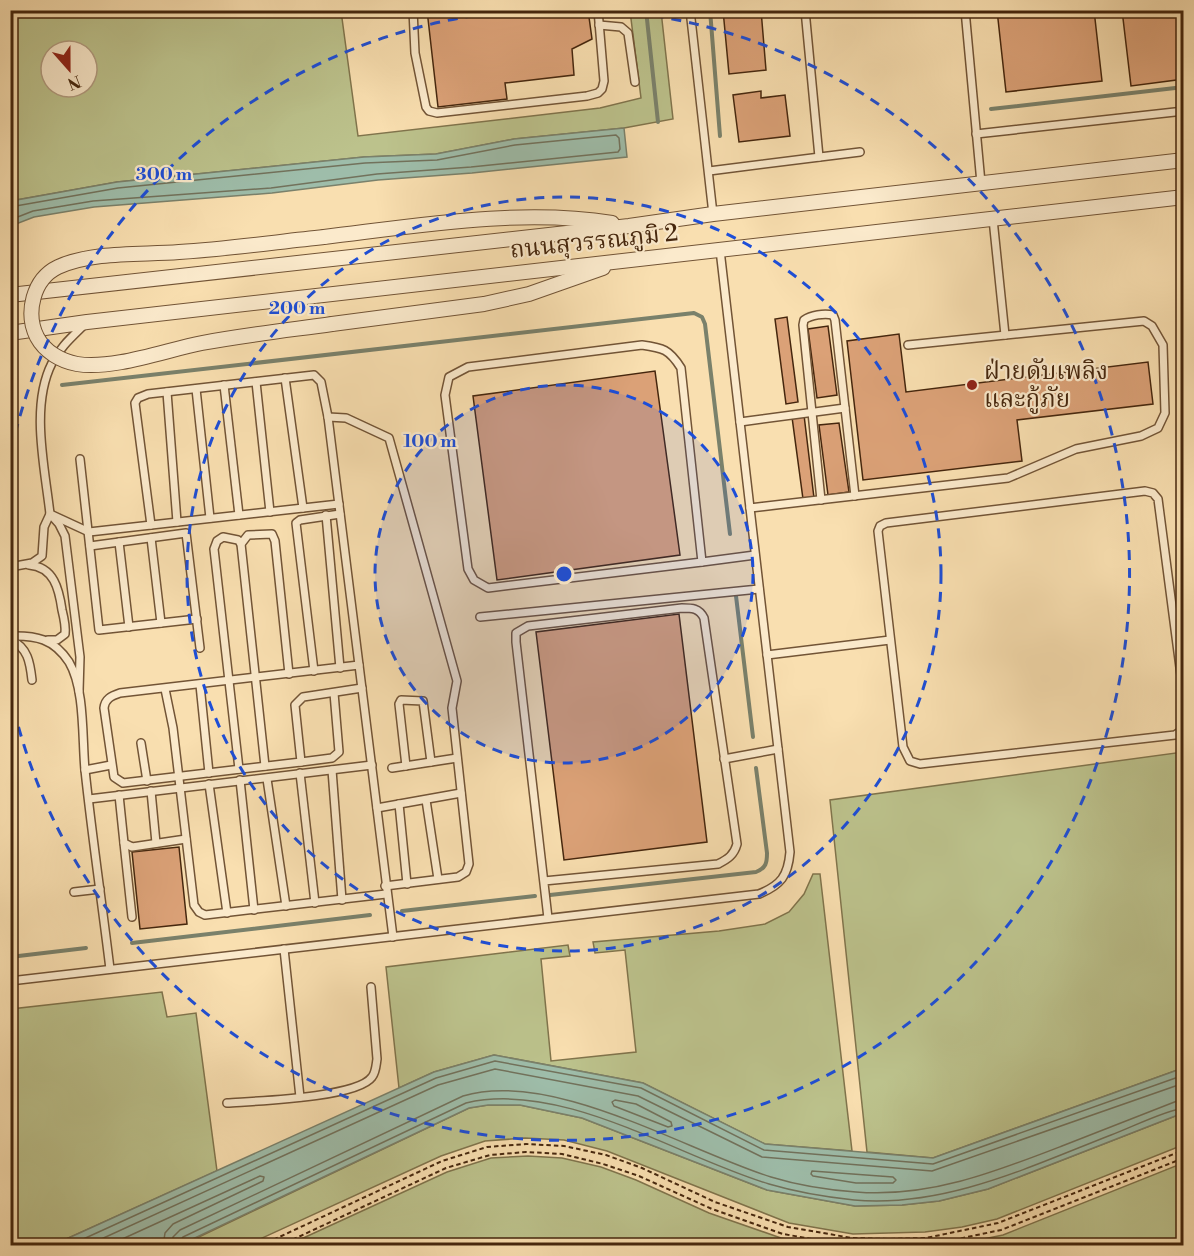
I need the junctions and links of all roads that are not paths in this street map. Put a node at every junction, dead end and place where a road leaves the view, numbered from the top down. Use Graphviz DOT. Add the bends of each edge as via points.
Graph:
graph roads {
  1 [pos="412,10"];
  2 [pos="598,10"];
  3 [pos="690,10"];
  4 [pos="805,10"];
  5 [pos="965,10"];
  6 [pos="599,25"];
  7 [pos="635,82"];
  8 [pos="1184,111"];
  9 [pos="976,134"];
  10 [pos="860,152"];
  11 [pos="819,157"];
  12 [pos="1184,160"];
  13 [pos="709,171"];
  14 [pos="981,183"];
  15 [pos="1184,197"];
  16 [pos="713,214"];
  17 [pos="993,219"];
  18 [pos="629,226"];
  19 [pos="720,250"];
  20 [pos="621,261"];
  21 [pos="10,295"];
  22 [pos="87,322"];
  23 [pos="10,333"];
  24 [pos="1005,334"];
  25 [pos="908,345"];
  26 [pos="285,378"];
  27 [pos="256,382"];
  28 [pos="224,385"];
  29 [pos="196,389"];
  30 [pos="166,392"];
  31 [pos="845,408"];
  32 [pos="812,412"];
  33 [pos="328,417"];
  34 [pos="740,422"];
  35 [pos="80,459"];
  36 [pos="855,496"];
  37 [pos="821,500"];
  38 [pos="339,504"];
  39 [pos="303,508"];
  40 [pos="750,508"];
  41 [pos="270,512"];
  42 [pos="50,514"];
  43 [pos="340,514"];
  44 [pos="239,515"];
  45 [pos="326,515"];
  46 [pos="210,518"];
  47 [pos="177,522"];
  48 [pos="151,525"];
  49 [pos="89,532"];
  50 [pos="152,538"];
  51 [pos="118,542"];
  52 [pos="241,544"];
  53 [pos="90,546"];
  54 [pos="755,555"];
  55 [pos="702,562"];
  56 [pos="27,565"];
  57 [pos="10,567"];
  58 [pos="759,589"];
  59 [pos="480,617"];
  60 [pos="197,619"];
  61 [pos="161,623"];
  62 [pos="129,627"];
  63 [pos="10,637"];
  64 [pos="45,639"];
  65 [pos="890,640"];
  66 [pos="200,648"];
  67 [pos="767,655"];
  68 [pos="359,665"];
  69 [pos="340,668"];
  70 [pos="314,671"];
  71 [pos="289,674"];
  72 [pos="256,678"];
  73 [pos="32,680"];
  74 [pos="230,681"];
  75 [pos="200,685"];
  76 [pos="362,688"];
  77 [pos="165,689"];
  78 [pos="79,691"];
  79 [pos="334,693"];
  80 [pos="1184,698"];
  81 [pos="1184,729"];
  82 [pos="141,743"];
  83 [pos="778,749"];
  84 [pos="457,758"];
  85 [pos="724,759"];
  86 [pos="301,762"];
  87 [pos="430,762"];
  88 [pos="111,765"];
  89 [pos="372,765"];
  90 [pos="266,766"];
  91 [pos="406,766"];
  92 [pos="392,768"];
  93 [pos="239,769"];
  94 [pos="85,770"];
  95 [pos="332,770"];
  96 [pos="209,773"];
  97 [pos="300,773"];
  98 [pos="178,777"];
  99 [pos="267,778"];
  100 [pos="240,780"];
  101 [pos="147,781"];
  102 [pos="209,784"];
  103 [pos="180,788"];
  104 [pos="151,791"];
  105 [pos="461,793"];
  106 [pos="119,795"];
  107 [pos="89,799"];
  108 [pos="426,800"];
  109 [pos="399,804"];
  110 [pos="377,808"];
  111 [pos="186,839"];
  112 [pos="124,843"];
  113 [pos="156,843"];
  114 [pos="438,879"];
  115 [pos="544,881"];
  116 [pos="407,884"];
  117 [pos="100,890"];
  118 [pos="386,890"];
  119 [pos="74,892"];
  120 [pos="342,900"];
  121 [pos="315,903"];
  122 [pos="286,906"];
  123 [pos="254,910"];
  124 [pos="227,913"];
  125 [pos="132,917"];
  126 [pos="548,918"];
  127 [pos="393,937"];
  128 [pos="284,949"];
  129 [pos="110,969"];
  130 [pos="10,981"];
  131 [pos="371,987"];
  132 [pos="300,1097"];
  133 [pos="227,1103"];
  1 -- 6 [label="lane" via="415,54 426,107 436,113 597,93 604,81"];
  2 -- 6 [label="lane"];
  3 -- 13 [label="lane"];
  4 -- 11 [label="lane"];
  5 -- 9 [label="lane"];
  6 -- 7 [label="lane" via="621,27 628,33"];
  8 -- 9 [label="lane"];
  9 -- 14 [label="lane"];
  10 -- 11 [label="lane"];
  11 -- 13 [label="lane"];
  12 -- 14 [label="street, ถนนสุวรรณภูมิ 2"];
  13 -- 16 [label="lane"];
  14 -- 16 [label="street, ถนนสุวรรณภูมิ 2"];
  15 -- 17 [label="street, ถนนสุวรรณภูมิ 2"];
  16 -- 18 [label="street, ถนนสุวรรณภูมิ 2"];
  17 -- 19 [label="street, ถนนสุวรรณภูมิ 2"];
  17 -- 24 [label="lane"];
  18 -- 20 [label="street, bridge" via="560,217 464,221 80,260 57,268 43,280 34,294 32,322 41,344 50,353 75,364 92,365 239,337 484,304 529,294"];
  18 -- 21 [label="street, ถนนสุวรรณภูมิ 2"];
  19 -- 20 [label="street, ถนนสุวรรณภูมิ 2"];
  19 -- 34 [label="lane"];
  20 -- 22 [label="street, ถนนสุวรรณภูมิ 2"];
  22 -- 23 [label="street, ถนนสุวรรณภูมิ 2"];
  22 -- 42 [label="lane" via="64,344 51,364 44,389 40,418"];
  24 -- 25 [label="lane"];
  24 -- 36 [label="lane" via="1144,321 1152,326 1163,345 1165,413 1158,428 1141,436 1076,449 1008,478"];
  26 -- 27 [label="lane"];
  26 -- 33 [label="lane" via="314,375 321,382"];
  26 -- 39 [label="lane"];
  27 -- 28 [label="lane"];
  27 -- 41 [label="lane"];
  28 -- 29 [label="lane"];
  28 -- 44 [label="lane"];
  29 -- 30 [label="lane"];
  29 -- 46 [label="lane"];
  30 -- 47 [label="lane"];
  30 -- 48 [label="lane" via="148,394 135,403"];
  31 -- 32 [label="lane"];
  31 -- 32 [label="lane" via="835,320 827,314 804,320"];
  31 -- 36 [label="lane"];
  32 -- 34 [label="lane"];
  32 -- 37 [label="lane"];
  33 -- 38 [label="lane"];
  33 -- 84 [label="lane" via="346,418 389,438 457,681 452,708"];
  34 -- 40 [label="lane"];
  35 -- 49 [label="lane"];
  36 -- 37 [label="lane"];
  37 -- 40 [label="lane"];
  38 -- 39 [label="lane"];
  38 -- 43 [label="lane"];
  39 -- 41 [label="lane"];
  40 -- 54 [label="lane"];
  41 -- 44 [label="lane"];
  42 -- 49 [label="lane"];
  42 -- 56 [label="lane" via="44,527 42,556"];
  42 -- 78 [label="lane" via="65,536 80,657"];
  43 -- 45 [label="lane"];
  43 -- 68 [label="lane"];
  44 -- 46 [label="lane"];
  45 -- 69 [label="lane"];
  45 -- 70 [label="lane" via="296,523"];
  46 -- 47 [label="lane"];
  47 -- 48 [label="lane"];
  48 -- 49 [label="lane"];
  49 -- 53 [label="lane"];
  50 -- 51 [label="lane"];
  50 -- 60 [label="lane" via="186,533"];
  50 -- 61 [label="lane"];
  51 -- 53 [label="lane"];
  51 -- 62 [label="lane"];
  52 -- 71 [label="lane" via="248,535 265,533 272,534 275,541"];
  52 -- 72 [label="lane"];
  52 -- 74 [label="lane" via="223,537 214,549"];
  53 -- 62 [label="lane" via="99,630"];
  54 -- 55 [label="lane"];
  54 -- 58 [label="lane"];
  55 -- 55 [label="lane" via="488,588 474,580 468,569 446,395 449,377 468,367 642,345 664,348 681,368"];
  56 -- 57 [label="lane"];
  56 -- 64 [label="lane" via="47,572 58,588 65,634 57,640"];
  58 -- 59 [label="lane"];
  58 -- 67 [label="lane"];
  60 -- 61 [label="lane"];
  60 -- 66 [label="lane"];
  61 -- 62 [label="lane"];
  63 -- 64 [label="lane"];
  63 -- 73 [label="lane" via="27,654"];
  64 -- 78 [label="lane" via="62,652"];
  65 -- 67 [label="lane"];
  65 -- 80 [label="lane" via="880,526 1145,491 1154,493 1158,499"];
  65 -- 81 [label="lane" via="903,747 910,761 920,764 1175,735"];
  67 -- 83 [label="lane"];
  68 -- 69 [label="lane"];
  68 -- 76 [label="lane"];
  69 -- 70 [label="lane"];
  70 -- 71 [label="lane"];
  71 -- 72 [label="lane"];
  72 -- 74 [label="lane"];
  72 -- 90 [label="lane"];
  74 -- 75 [label="lane"];
  74 -- 93 [label="lane"];
  75 -- 77 [label="lane"];
  75 -- 96 [label="lane"];
  76 -- 79 [label="lane"];
  76 -- 89 [label="lane"];
  77 -- 88 [label="lane" via="120,693 105,702"];
  77 -- 98 [label="lane"];
  78 -- 94 [label="lane"];
  79 -- 86 [label="lane" via="303,697 295,705"];
  79 -- 86 [label="lane" via="339,752 332,758"];
  82 -- 101 [label="lane"];
  83 -- 85 [label="lane"];
  83 -- 126 [label="lane" via="790,852 784,877 774,888 759,894"];
  84 -- 87 [label="lane"];
  84 -- 105 [label="lane"];
  85 -- 115 [label="lane" via="737,844 728,859 718,864"];
  85 -- 115 [label="lane" via="701,612 682,608 521,628 516,633 516,642"];
  86 -- 90 [label="lane"];
  87 -- 91 [label="lane"];
  87 -- 91 [label="lane" via="423,701 401,700"];
  88 -- 94 [label="lane"];
  88 -- 101 [label="lane" via="119,782"];
  89 -- 95 [label="lane"];
  89 -- 110 [label="lane"];
  90 -- 93 [label="lane"];
  91 -- 92 [label="lane"];
  93 -- 96 [label="lane"];
  94 -- 107 [label="lane"];
  95 -- 97 [label="lane"];
  95 -- 120 [label="lane"];
  96 -- 98 [label="lane"];
  97 -- 99 [label="lane"];
  97 -- 121 [label="lane"];
  98 -- 101 [label="lane"];
  98 -- 103 [label="lane"];
  99 -- 100 [label="lane"];
  99 -- 122 [label="lane"];
  100 -- 102 [label="lane"];
  100 -- 123 [label="lane"];
  102 -- 103 [label="lane"];
  102 -- 124 [label="lane"];
  103 -- 104 [label="lane"];
  103 -- 111 [label="lane"];
  104 -- 106 [label="lane"];
  104 -- 113 [label="lane"];
  105 -- 108 [label="lane"];
  105 -- 114 [label="lane" via="469,864 458,877"];
  106 -- 107 [label="lane"];
  106 -- 112 [label="lane"];
  107 -- 117 [label="lane"];
  108 -- 109 [label="lane"];
  108 -- 114 [label="lane"];
  109 -- 110 [label="lane"];
  109 -- 116 [label="lane"];
  110 -- 118 [label="lane"];
  111 -- 113 [label="lane"];
  111 -- 124 [label="lane" via="194,905 205,915"];
  112 -- 113 [label="lane" via="132,847"];
  112 -- 125 [label="lane"];
  114 -- 116 [label="lane"];
  115 -- 126 [label="lane"];
  116 -- 118 [label="lane"];
  117 -- 119 [label="lane"];
  117 -- 129 [label="lane"];
  118 -- 120 [label="lane"];
  118 -- 127 [label="lane"];
  120 -- 121 [label="lane"];
  121 -- 122 [label="lane"];
  122 -- 123 [label="lane"];
  123 -- 124 [label="lane"];
  126 -- 127 [label="lane"];
  127 -- 128 [label="lane"];
  128 -- 129 [label="lane"];
  128 -- 132 [label="lane"];
  129 -- 130 [label="lane"];
  131 -- 132 [label="lane" via="377,1059 372,1078 353,1088"];
  132 -- 133 [label="lane"];
}
